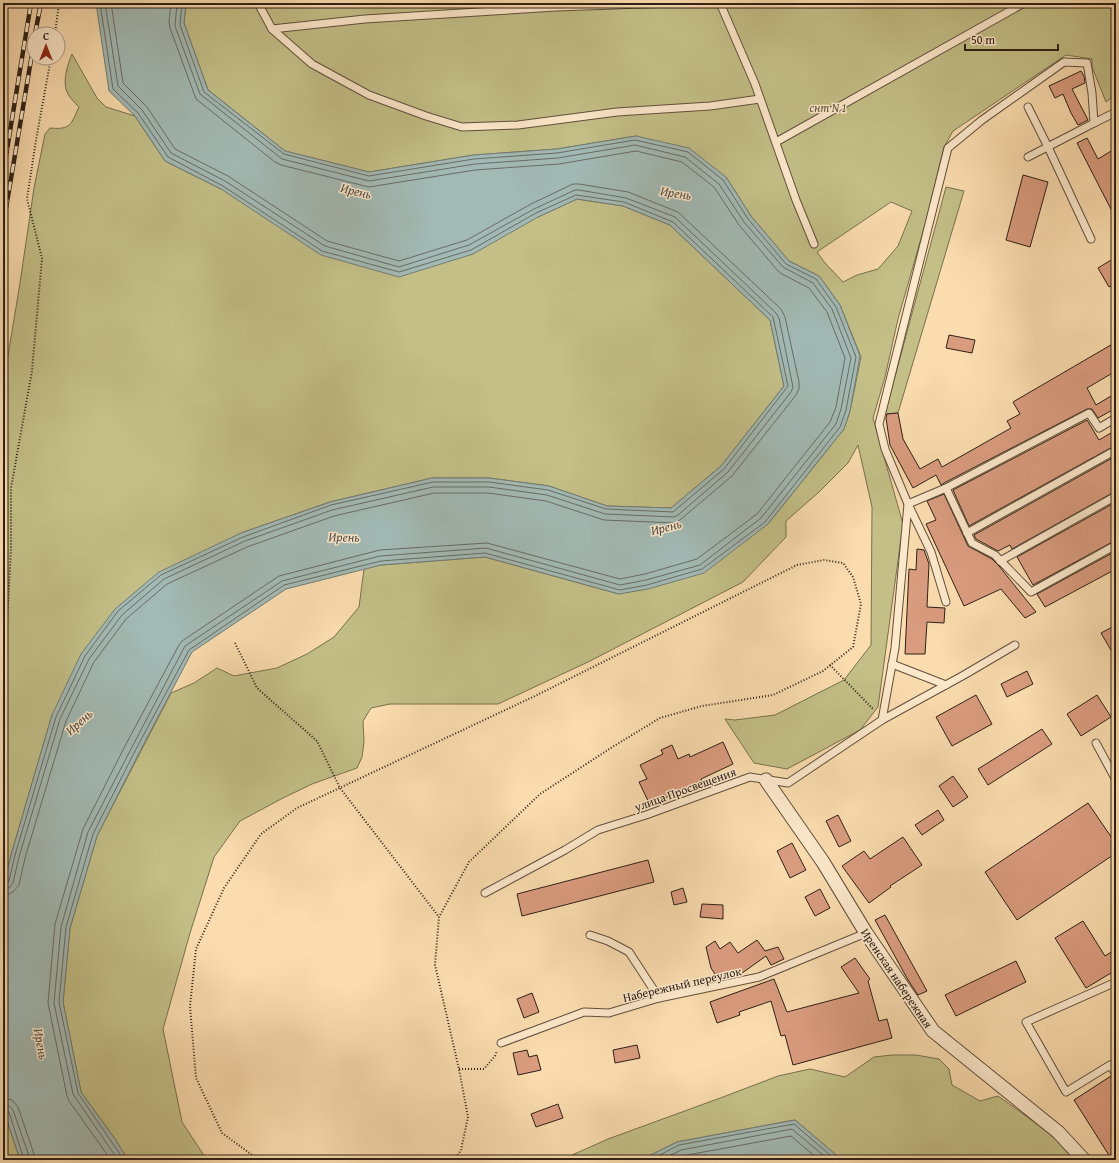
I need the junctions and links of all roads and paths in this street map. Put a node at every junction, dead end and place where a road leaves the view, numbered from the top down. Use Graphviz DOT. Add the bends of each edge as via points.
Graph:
graph roads {
  1 [pos="58,3"];
  2 [pos="258,3"];
  3 [pos="672,3"];
  4 [pos="720,3"];
  5 [pos="1024,3"];
  6 [pos="56,26"];
  7 [pos="272,29"];
  8 [pos="50,66"];
  9 [pos="760,98"];
  10 [pos="1028,107"];
  11 [pos="1116,112"];
  12 [pos="1094,123"];
  13 [pos="776,142"];
  14 [pos="1048,147"];
  15 [pos="1028,157"];
  16 [pos="1091,239"];
  17 [pos="814,244"];
  18 [pos="1116,418"];
  19 [pos="1116,450"];
  20 [pos="946,488"];
  21 [pos="1116,496"];
  22 [pos="908,504"];
  23 [pos="967,533"];
  24 [pos="1116,545"];
  25 [pos="1000,561"];
  26 [pos="853,577"];
  27 [pos="946,602"];
  28 [pos="235,643"];
  29 [pos="1015,645"];
  30 [pos="3,655"];
  31 [pos="892,664"];
  32 [pos="830,665"];
  33 [pos="946,685"];
  34 [pos="882,720"];
  35 [pos="1096,743"];
  36 [pos="766,780"];
  37 [pos="1116,780"];
  38 [pos="340,788"];
  39 [pos="485,893"];
  40 [pos="439,917"];
  41 [pos="866,933"];
  42 [pos="590,935"];
  43 [pos="1116,982"];
  44 [pos="659,998"];
  45 [pos="501,1043"];
  46 [pos="459,1069"];
  47 [pos="1116,1074"];
  48 [pos="3,1157"];
  49 [pos="4,1160"];
  50 [pos="259,1160"];
  51 [pos="1084,1160"];
  1 -- 6 [label="path"];
  2 -- 7 [label="lane"];
  3 -- 7 [label="lane" via="556,7 365,19"];
  4 -- 9 [label="lane"];
  5 -- 13 [label="lane"];
  7 -- 9 [label="lane" via="312,64 369,95 462,127 518,125 617,112 710,106"];
  8 -- 30 [label="path" via="27,199 42,258 32,371 11,488 11,549 6,642"];
  9 -- 13 [label="lane"];
  10 -- 14 [label="lane"];
  11 -- 12 [label="lane"];
  12 -- 14 [label="lane"];
  12 -- 22 [label="lane" via="1087,63 1064,62 982,120 948,148 879,424 885,449"];
  13 -- 17 [label="lane"];
  14 -- 15 [label="lane"];
  14 -- 16 [label="lane"];
  18 -- 20 [label="lane" via="1099,428 1089,413"];
  19 -- 23 [label="lane"];
  20 -- 22 [label="lane"];
  20 -- 23 [label="lane"];
  21 -- 25 [label="lane"];
  22 -- 27 [label="lane" via="931,552"];
  22 -- 31 [label="lane"];
  23 -- 25 [label="lane" via="972,543 995,555"];
  24 -- 25 [label="lane" via="1031,592"];
  26 -- 38 [label="path" via="843,563 824,560 797,565 535,696"];
  28 -- 38 [label="path" via="257,688 317,741"];
  29 -- 33 [label="lane, улица Просвещения"];
  31 -- 33 [label="lane"];
  31 -- 34 [label="lane"];
  32 -- 34 [label="path"];
  33 -- 34 [label="lane, улица Просвещения"];
  34 -- 36 [label="lane, улица Просвещения" via="788,783"];
  35 -- 37 [label="lane"];
  36 -- 39 [label="lane, улица Просвещения" via="750,777 598,830"];
  36 -- 41 [label="street, Иренская набережная" via="823,862"];
  38 -- 40 [label="path"];
  38 -- 50 [label="path" via="297,808 261,834 224,888 196,949 190,1006 196,1078 222,1133"];
  41 -- 44 [label="lane, Набережный переулок" via="759,977"];
  41 -- 51 [label="street, Иренская набережная" via="933,1031 1058,1132"];
  42 -- 44 [label="lane" via="629,952"];
  43 -- 47 [label="lane" via="1026,1022 1066,1092 1110,1065"];
  44 -- 45 [label="lane, Набережный переулок" via="608,1013 584,1012"];
  45 -- 46 [label="path" via="495,1056 484,1069"];
  48 -- 49 [label="path"];
}
